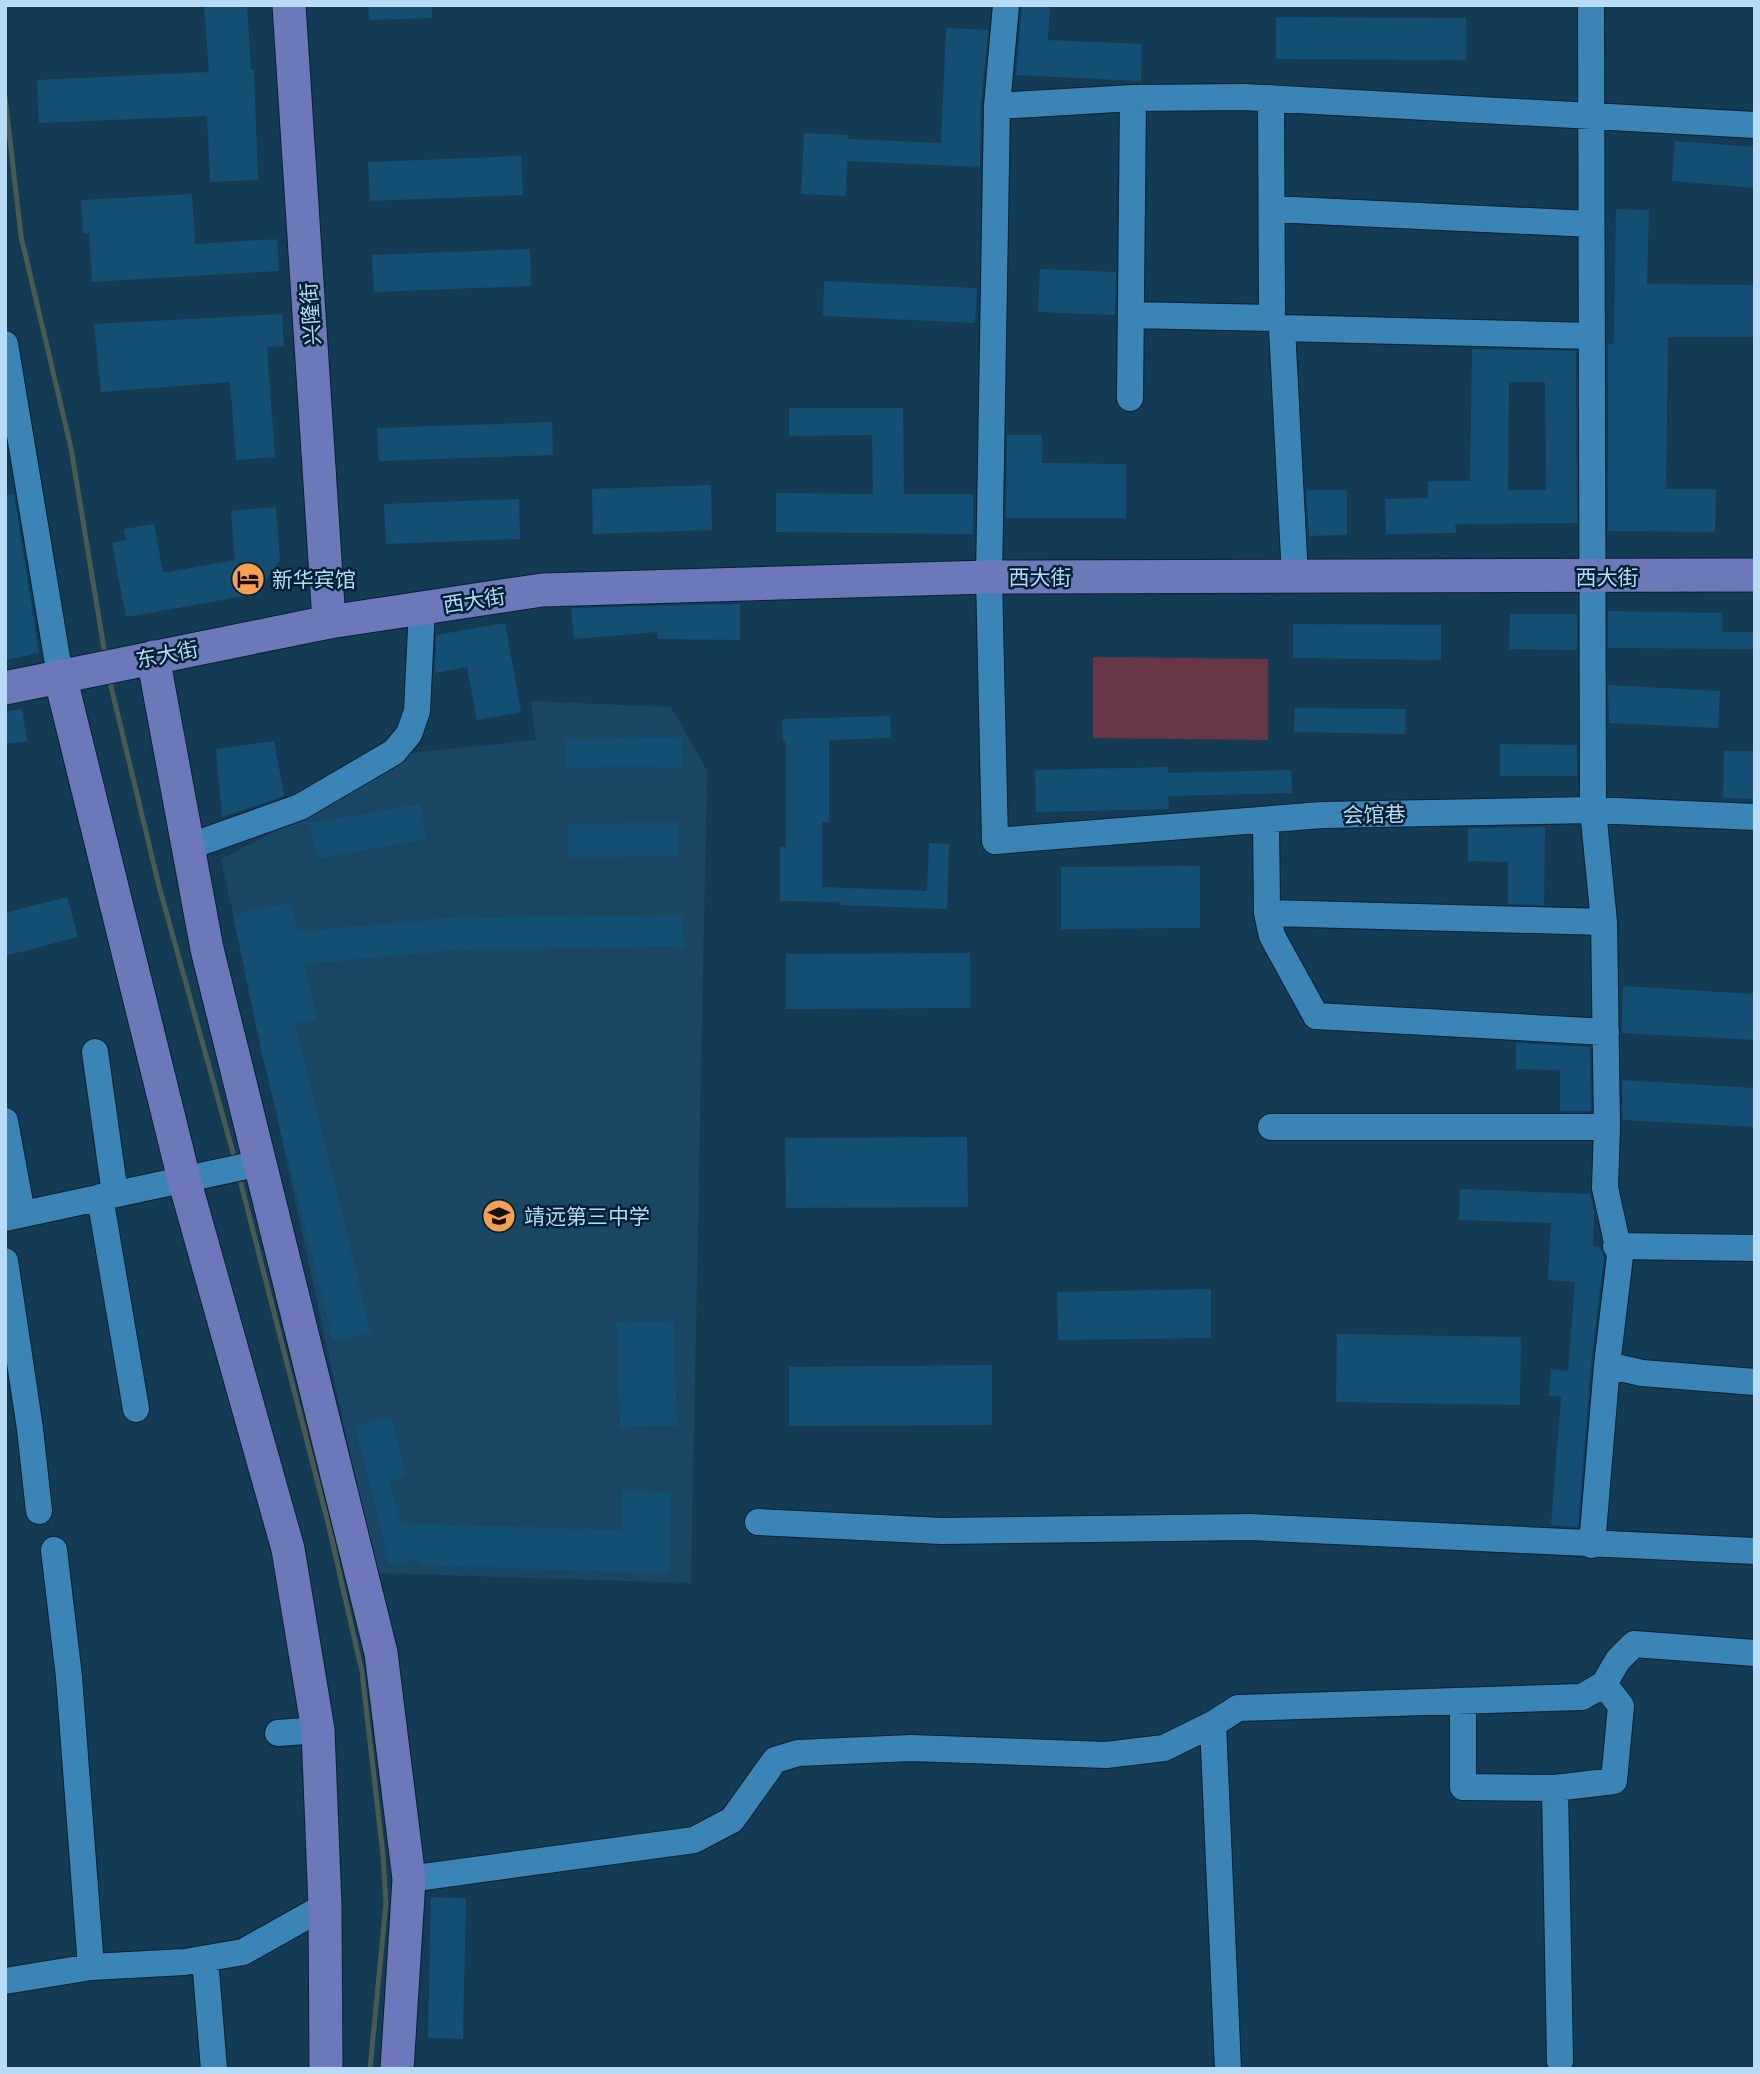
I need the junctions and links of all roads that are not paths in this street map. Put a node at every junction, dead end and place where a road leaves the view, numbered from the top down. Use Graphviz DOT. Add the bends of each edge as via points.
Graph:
graph roads {
  1 [pos="289,5"];
  2 [pos="310,5"];
  3 [pos="1006,5"];
  4 [pos="1591,5"];
  5 [pos="1133,98"];
  6 [pos="1271,98"];
  7 [pos="997,106"];
  8 [pos="1591,116"];
  9 [pos="1755,125"];
  10 [pos="1272,209"];
  11 [pos="1591,224"];
  12 [pos="1131,315"];
  13 [pos="1591,336"];
  14 [pos="5,344"];
  15 [pos="1130,398"];
  16 [pos="1755,575"];
  17 [pos="989,577"];
  18 [pos="1295,577"];
  19 [pos="1591,577"];
  20 [pos="422,608"];
  21 [pos="339,621"];
  22 [pos="138,660"];
  23 [pos="73,673"];
  24 [pos="5,688"];
  25 [pos="1592,810"];
  26 [pos="1755,817"];
  27 [pos="1266,820"];
  28 [pos="188,847"];
  29 [pos="1267,913"];
  30 [pos="1604,922"];
  31 [pos="1606,1032"];
  32 [pos="95,1052"];
  33 [pos="5,1121"];
  34 [pos="1271,1127"];
  35 [pos="1607,1127"];
  36 [pos="256,1164"];
  37 [pos="184,1179"];
  38 [pos="108,1196"];
  39 [pos="14,1216"];
  40 [pos="1616,1246"];
  41 [pos="1755,1248"];
  42 [pos="5,1261"];
  43 [pos="1606,1364"];
  44 [pos="1755,1382"];
  45 [pos="136,1409"];
  46 [pos="39,1511"];
  47 [pos="758,1522"];
  48 [pos="1592,1545"];
  49 [pos="54,1550"];
  50 [pos="1755,1551"];
  51 [pos="1755,1653"];
  52 [pos="1604,1684"];
  53 [pos="1463,1701"];
  54 [pos="1213,1724"];
  55 [pos="317,1730"];
  56 [pos="278,1733"];
  57 [pos="1555,1788"];
  58 [pos="409,1879"];
  59 [pos="326,1906"];
  60 [pos="205,1959"];
  61 [pos="91,1967"];
  62 [pos="5,1981"];
  63 [pos="1560,2061"];
  64 [pos="214,2069"];
  65 [pos="326,2069"];
  66 [pos="397,2069"];
  67 [pos="1228,2069"];
  1 -- 21 [label="main road, 兴隆街"];
  2 -- 21 [label="main road, 兴隆街"];
  3 -- 7 [label="street"];
  4 -- 8 [label="street"];
  5 -- 6 [label="street"];
  5 -- 7 [label="street"];
  5 -- 12 [label="street"];
  6 -- 8 [label="street"];
  6 -- 10 [label="street"];
  7 -- 17 [label="street"];
  8 -- 9 [label="street"];
  8 -- 11 [label="street"];
  10 -- 11 [label="street"];
  10 -- 12 [label="street" via="1272,318"];
  11 -- 13 [label="street"];
  12 -- 15 [label="street"];
  13 -- 18 [label="street" via="1282,328"];
  13 -- 19 [label="street"];
  14 -- 23 [label="street"];
  16 -- 19 [label="main road, 西大街"];
  17 -- 18 [label="main road, 西大街"];
  17 -- 20 [label="main road, 西大街" via="542,590"];
  17 -- 27 [label="street, 会馆巷" via="995,841"];
  18 -- 19 [label="main road, 西大街"];
  19 -- 25 [label="street"];
  20 -- 21 [label="main road, 西大街"];
  20 -- 28 [label="street" via="417,711 394,752 300,807"];
  21 -- 22 [label="main road, 东大街"];
  22 -- 23 [label="main road, 东大街"];
  22 -- 28 [label="main road"];
  23 -- 24 [label="main road, 东大街"];
  23 -- 37 [label="main road"];
  25 -- 26 [label="street, 会馆巷"];
  25 -- 27 [label="street, 会馆巷"];
  25 -- 30 [label="street"];
  27 -- 29 [label="street"];
  28 -- 36 [label="main road"];
  29 -- 30 [label="street"];
  29 -- 31 [label="street" via="1272,936 1316,1016"];
  30 -- 31 [label="street"];
  31 -- 35 [label="street"];
  32 -- 38 [label="street"];
  33 -- 39 [label="street"];
  34 -- 35 [label="street"];
  35 -- 40 [label="street" via="1605,1188"];
  36 -- 37 [label="street"];
  36 -- 58 [label="main road" via="381,1653"];
  37 -- 38 [label="street"];
  37 -- 55 [label="main road" via="288,1549"];
  38 -- 39 [label="street"];
  38 -- 45 [label="street"];
  40 -- 41 [label="street"];
  40 -- 43 [label="street" via="1620,1256"];
  42 -- 46 [label="street"];
  43 -- 44 [label="street" via="1642,1373"];
  43 -- 48 [label="street"];
  47 -- 48 [label="street" via="942,1531 1250,1527"];
  48 -- 50 [label="street"];
  49 -- 61 [label="street" via="69,1677"];
  51 -- 52 [label="street" via="1634,1644"];
  52 -- 53 [label="street" via="1583,1698"];
  52 -- 57 [label="street" via="1621,1706 1614,1781"];
  53 -- 54 [label="street" via="1238,1708"];
  53 -- 57 [label="street" via="1463,1787"];
  54 -- 58 [label="street" via="1164,1748 1106,1755 911,1748 798,1752 775,1760 732,1820 694,1840"];
  54 -- 67 [label="street"];
  55 -- 56 [label="street"];
  55 -- 59 [label="main road"];
  57 -- 63 [label="street"];
  58 -- 66 [label="main road"];
  59 -- 60 [label="street" via="243,1952"];
  59 -- 65 [label="main road"];
  60 -- 61 [label="street"];
  60 -- 64 [label="street"];
  61 -- 62 [label="street"];
}
